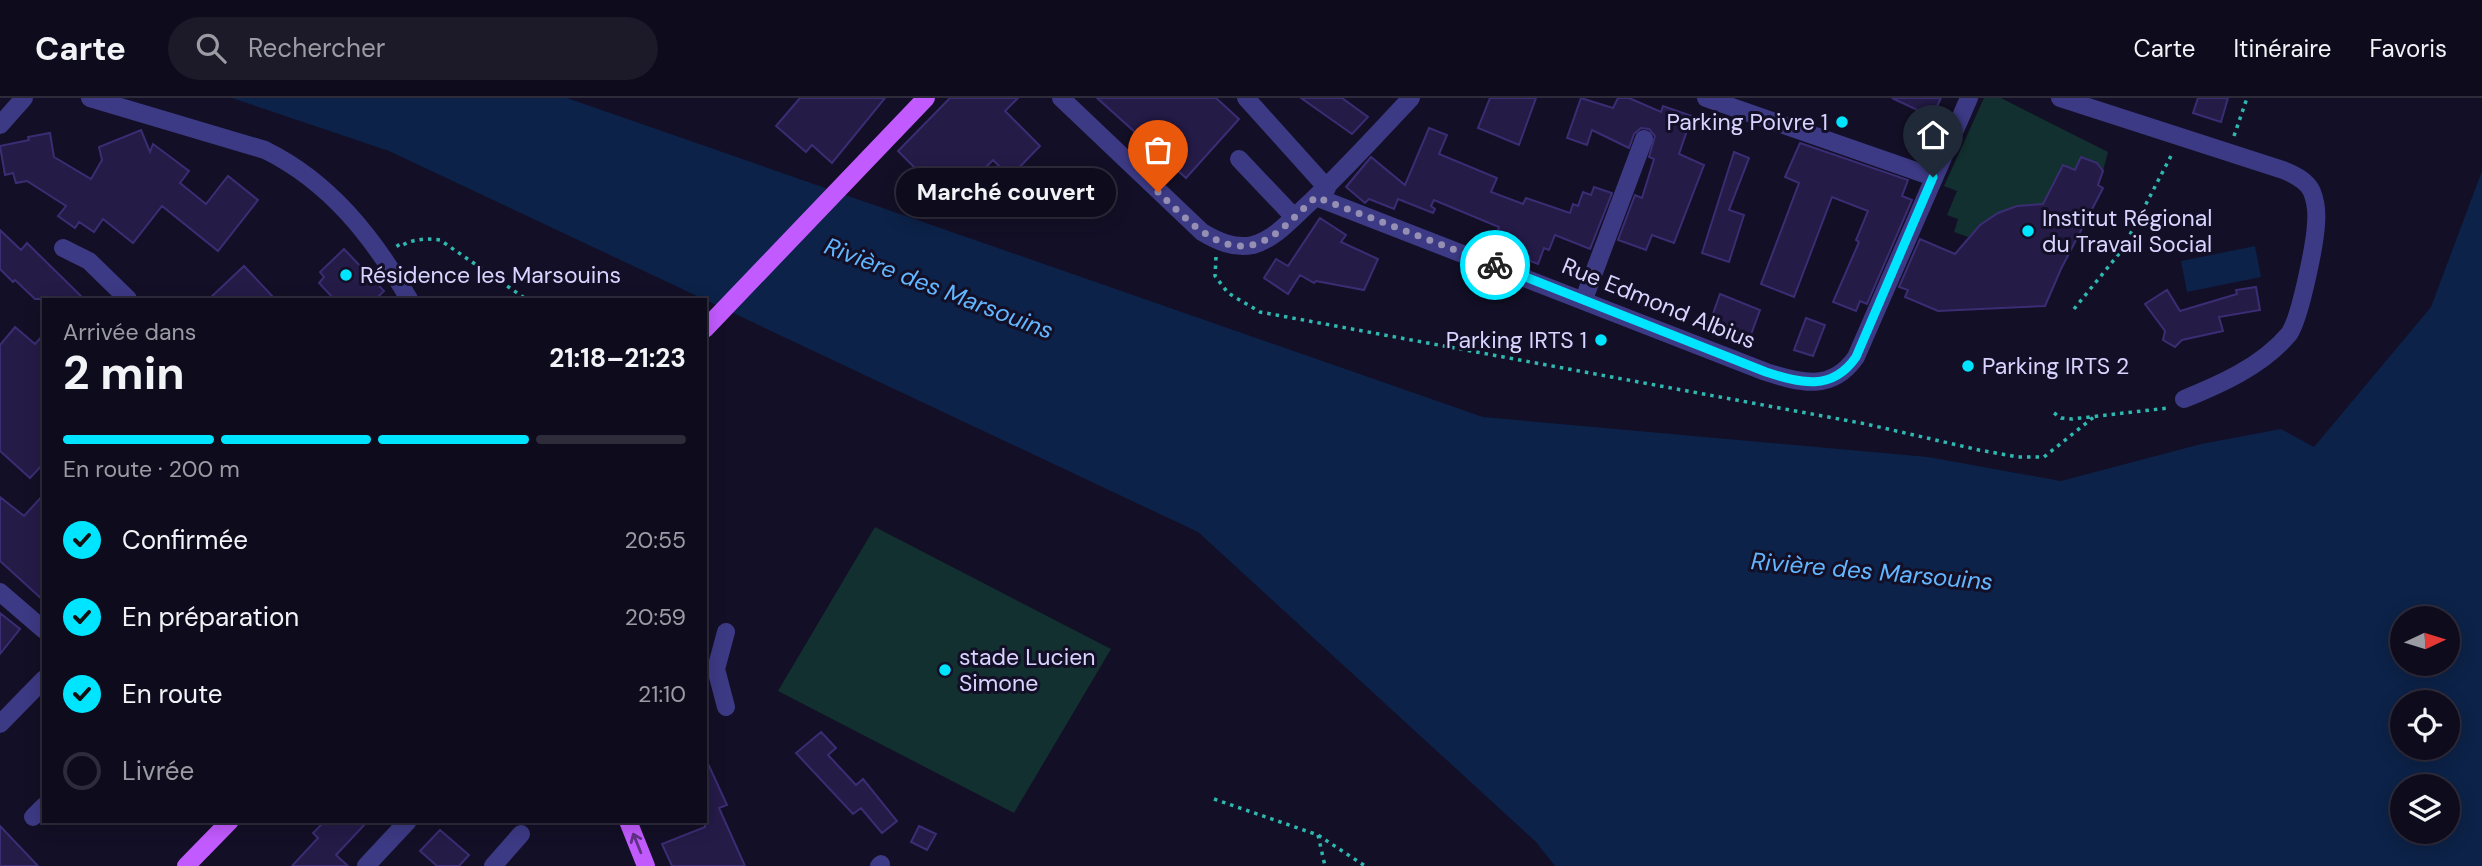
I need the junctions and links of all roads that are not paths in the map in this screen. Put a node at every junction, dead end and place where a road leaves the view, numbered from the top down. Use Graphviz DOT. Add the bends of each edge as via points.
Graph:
graph roads {
  1 [pos="24,98"];
  2 [pos="90,98"];
  3 [pos="926,98"];
  4 [pos="1061,98"];
  5 [pos="1246,98"];
  6 [pos="1411,98"];
  7 [pos="1706,98"];
  8 [pos="1969,98"];
  9 [pos="2060,98"];
  10 [pos="0,125"];
  11 [pos="1644,139"];
  12 [pos="1239,159"];
  13 [pos="1933,177"];
  14 [pos="1321,192"];
  15 [pos="1294,217"];
  16 [pos="62,247"];
  17 [pos="127,298"];
  18 [pos="408,298"];
  19 [pos="1584,299"];
  20 [pos="707,327"];
  21 [pos="2184,399"];
  22 [pos="0,592"];
  23 [pos="42,628"];
  24 [pos="726,632"];
  25 [pos="42,681"];
  26 [pos="726,707"];
  27 [pos="0,724"];
  28 [pos="228,823"];
  29 [pos="406,823"];
  30 [pos="629,823"];
  31 [pos="521,834"];
  32 [pos="186,866"];
  33 [pos="366,866"];
  34 [pos="492,866"];
  35 [pos="646,866"];
  1 -- 10 [label="street"];
  2 -- 18 [label="street" via="265,150 288,161 327,191 362,228"];
  3 -- 20 [label="main road"];
  4 -- 15 [label="street" via="1202,232 1234,246 1250,246 1264,241"];
  5 -- 14 [label="street"];
  6 -- 14 [label="street"];
  7 -- 13 [label="street"];
  8 -- 13 [label="street"];
  9 -- 21 [label="street" via="2298,176 2311,189 2316,227 2290,332 2234,377"];
  11 -- 19 [label="street"];
  12 -- 15 [label="street"];
  13 -- 19 [label="street, Rue Edmond Albius" via="1856,357 1827,380 1794,382"];
  14 -- 15 [label="street"];
  14 -- 19 [label="street, Rue Edmond Albius"];
  16 -- 17 [label="street" via="89,261"];
  22 -- 23 [label="street"];
  24 -- 26 [label="street" via="716,669"];
  25 -- 27 [label="street"];
  28 -- 32 [label="main road"];
  29 -- 33 [label="street"];
  35 -- 30 [label="main road, one-way"];
  31 -- 34 [label="street"];
}
